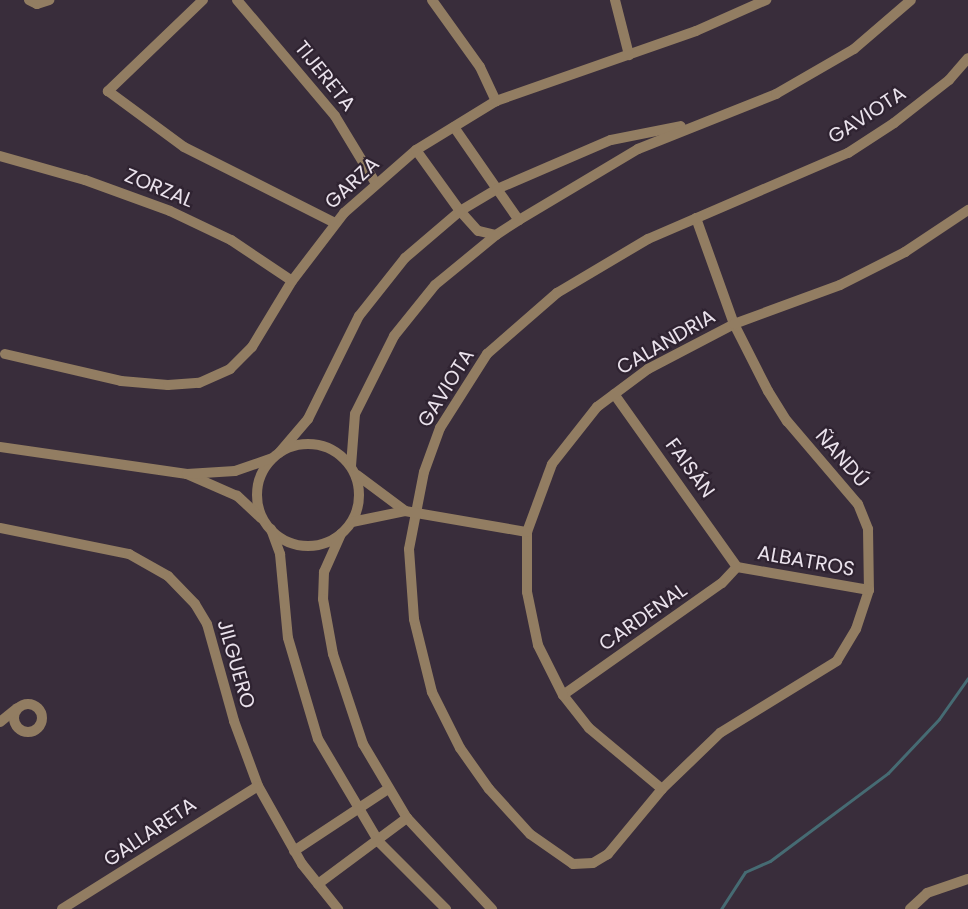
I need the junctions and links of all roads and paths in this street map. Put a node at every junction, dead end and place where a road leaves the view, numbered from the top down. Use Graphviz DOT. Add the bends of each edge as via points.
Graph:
graph roads {
  1 [pos="28,0"];
  2 [pos="50,0"];
  3 [pos="204,0"];
  4 [pos="237,0"];
  5 [pos="432,0"];
  6 [pos="615,0"];
  7 [pos="766,0"];
  8 [pos="911,0"];
  9 [pos="629,55"];
  10 [pos="968,58"];
  11 [pos="496,101"];
  12 [pos="696,124"];
  13 [pos="454,127"];
  14 [pos="416,150"];
  15 [pos="0,156"];
  16 [pos="375,182"];
  17 [pos="497,189"];
  18 [pos="968,210"];
  19 [pos="460,211"];
  20 [pos="696,218"];
  21 [pos="519,220"];
  22 [pos="335,223"];
  23 [pos="496,235"];
  24 [pos="292,281"];
  25 [pos="734,324"];
  26 [pos="2,353"];
  27 [pos="614,393"];
  28 [pos="0,447"];
  29 [pos="275,456"];
  30 [pos="353,470"];
  31 [pos="187,474"];
  32 [pos="409,511"];
  33 [pos="352,522"];
  34 [pos="268,526"];
  35 [pos="0,528"];
  36 [pos="527,532"];
  37 [pos="341,534"];
  38 [pos="736,565"];
  39 [pos="868,590"];
  40 [pos="563,695"];
  41 [pos="17,708"];
  42 [pos="0,725"];
  43 [pos="22,730"];
  44 [pos="258,786"];
  45 [pos="388,789"];
  46 [pos="662,789"];
  47 [pos="356,810"];
  48 [pos="407,818"];
  49 [pos="379,842"];
  50 [pos="294,851"];
  51 [pos="968,879"];
  52 [pos="318,884"];
  53 [pos="62,909"];
  54 [pos="338,909"];
  55 [pos="446,909"];
  56 [pos="492,909"];
  57 [pos="910,909"];
  1 -- 2 [label="street" via="37,4"];
  3 -- 22 [label="street" via="108,91 184,147"];
  4 -- 16 [label="street, TIJERETA" via="335,116"];
  5 -- 11 [label="street" via="480,67"];
  6 -- 9 [label="street"];
  7 -- 9 [label="street, GARZA"];
  8 -- 12 [label="street" via="854,50 776,94"];
  9 -- 11 [label="street, GARZA"];
  10 -- 20 [label="street, GAVIOTA" via="949,80 848,153"];
  11 -- 13 [label="street, GARZA"];
  12 -- 17 [label="street" via="611,140"];
  12 -- 21 [label="street" via="638,150"];
  13 -- 14 [label="street, GARZA"];
  13 -- 17 [label="street"];
  14 -- 16 [label="street, GARZA"];
  14 -- 19 [label="street"];
  15 -- 24 [label="street, ZORZAL" via="86,180 180,215 231,240"];
  16 -- 22 [label="street, GARZA"];
  17 -- 19 [label="street"];
  17 -- 21 [label="street"];
  18 -- 25 [label="street, CALANDRIA" via="905,252 840,285"];
  19 -- 23 [label="street" via="478,231"];
  19 -- 29 [label="street" via="405,258 373,295 308,419"];
  20 -- 25 [label="street, ÑANDÚ"];
  20 -- 32 [label="street, GAVIOTA" via="648,239 557,292 487,354 440,428"];
  21 -- 23 [label="street"];
  22 -- 24 [label="street, GARZA"];
  23 -- 30 [label="street" via="435,285 393,336 355,414"];
  24 -- 26 [label="street, GARZA" via="252,347 230,369 199,382 121,381"];
  25 -- 27 [label="street, CALANDRIA" via="673,354"];
  25 -- 39 [label="street, ÑANDÚ" via="787,421 858,504 868,529"];
  27 -- 36 [label="street, CALANDRIA" via="559,453"];
  27 -- 38 [label="street, FAISÁN"];
  28 -- 31 [label="street"];
  29 -- 30 [label="street" via="313,444 338,453"];
  29 -- 31 [label="street" via="235,471"];
  29 -- 34 [label="street" via="258,492"];
  30 -- 32 [label="street"];
  30 -- 33 [label="street" via="359,498"];
  31 -- 34 [label="street" via="237,496"];
  32 -- 33 [label="street"];
  32 -- 36 [label="street"];
  32 -- 46 [label="street, GAVIOTA" via="412,598 432,692 460,748 508,810 547,848 573,864 586,865 609,854"];
  33 -- 37 [label="street"];
  34 -- 37 [label="street" via="300,545 317,545"];
  34 -- 47 [label="street" via="280,554 288,638 302,694 327,758"];
  35 -- 44 [label="street, JILGUERO" via="129,554 179,586 207,624 234,721"];
  36 -- 40 [label="street, CALANDRIA" via="532,622 544,660"];
  37 -- 45 [label="street" via="324,572 328,632 355,724"];
  38 -- 39 [label="street, ALBATROS"];
  38 -- 40 [label="street, CARDENAL" via="722,583"];
  39 -- 46 [label="street, ÑANDÚ" via="856,629 837,661 730,725"];
  40 -- 46 [label="street, CALANDRIA" via="599,739"];
  41 -- 42 [label="street"];
  41 -- 43 [label="street" via="14,720"];
  41 -- 43 [label="street" via="33,704 43,717 38,728"];
  42 -- 43 [label="street"];
  44 -- 50 [label="street, JILGUERO"];
  44 -- 53 [label="street, GALLARETA"];
  45 -- 47 [label="street"];
  45 -- 48 [label="street"];
  47 -- 49 [label="street"];
  47 -- 50 [label="street"];
  48 -- 49 [label="street"];
  48 -- 56 [label="street"];
  49 -- 52 [label="street"];
  49 -- 55 [label="street"];
  50 -- 52 [label="street, JILGUERO"];
  51 -- 57 [label="street" via="927,893"];
  52 -- 54 [label="street, JILGUERO"];
}
